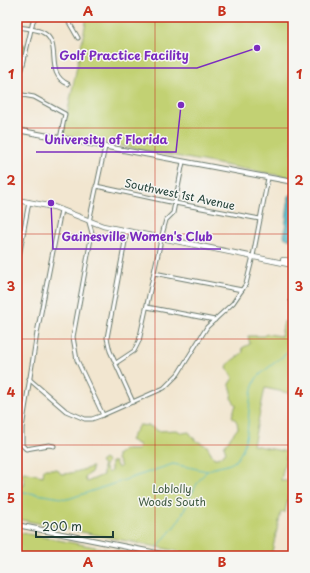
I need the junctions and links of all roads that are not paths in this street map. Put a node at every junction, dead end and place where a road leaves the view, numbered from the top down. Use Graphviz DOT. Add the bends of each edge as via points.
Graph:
graph roads {
  1 [pos="36,17"];
  2 [pos="66,17"];
  3 [pos="17,27"];
  4 [pos="31,30"];
  5 [pos="78,38"];
  6 [pos="17,77"];
  7 [pos="68,84"];
  8 [pos="17,94"];
  9 [pos="17,130"];
  10 [pos="60,139"];
  11 [pos="105,147"];
  12 [pos="183,162"];
  13 [pos="268,178"];
  14 [pos="293,182"];
  15 [pos="96,186"];
  16 [pos="17,200"];
  17 [pos="29,202"];
  18 [pos="175,203"];
  19 [pos="62,210"];
  20 [pos="260,219"];
  21 [pos="89,222"];
  22 [pos="17,230"];
  23 [pos="24,231"];
  24 [pos="127,231"];
  25 [pos="161,238"];
  26 [pos="253,256"];
  27 [pos="18,260"];
  28 [pos="293,261"];
  29 [pos="293,265"];
  30 [pos="17,267"];
  31 [pos="154,273"];
  32 [pos="242,290"];
  33 [pos="147,307"];
  34 [pos="215,320"];
  35 [pos="116,363"];
  36 [pos="29,379"];
  37 [pos="133,402"];
  38 [pos="103,415"];
  39 [pos="54,446"];
  40 [pos="17,525"];
  41 [pos="172,556"];
  1 -- 4 [label="street"];
  2 -- 5 [label="street"];
  3 -- 4 [label="street"];
  4 -- 6 [label="street" via="22,69"];
  4 -- 7 [label="street" via="40,31 50,38 54,52 54,67"];
  8 -- 10 [label="street" via="34,97 64,114"];
  9 -- 10 [label="main road"];
  10 -- 11 [label="main road"];
  11 -- 12 [label="main road"];
  11 -- 15 [label="street"];
  12 -- 13 [label="main road"];
  12 -- 18 [label="street"];
  13 -- 14 [label="main road"];
  13 -- 20 [label="street"];
  15 -- 18 [label="street, Southwest 1st Avenue"];
  15 -- 21 [label="street"];
  16 -- 17 [label="main road"];
  17 -- 19 [label="main road"];
  17 -- 23 [label="street"];
  18 -- 20 [label="street, Southwest 1st Avenue"];
  18 -- 25 [label="street" via="173,213 166,220"];
  19 -- 21 [label="main road"];
  19 -- 36 [label="street"];
  20 -- 26 [label="street"];
  21 -- 24 [label="main road"];
  21 -- 38 [label="street" via="92,233 73,337 77,360"];
  22 -- 23 [label="street"];
  23 -- 27 [label="street"];
  24 -- 25 [label="main road"];
  24 -- 35 [label="street" via="107,331 108,346"];
  25 -- 26 [label="main road"];
  25 -- 31 [label="street"];
  26 -- 28 [label="main road"];
  26 -- 29 [label="main road"];
  26 -- 32 [label="street" via="249,275"];
  27 -- 30 [label="street"];
  31 -- 32 [label="street"];
  31 -- 33 [label="street"];
  32 -- 34 [label="street" via="233,303"];
  33 -- 34 [label="street"];
  33 -- 35 [label="street" via="138,345 134,351"];
  34 -- 37 [label="street" via="169,384 154,394"];
  35 -- 37 [label="street"];
  36 -- 38 [label="street" via="70,413 85,419"];
  36 -- 39 [label="street" via="22,428 24,448 30,450"];
  37 -- 38 [label="street"];
  40 -- 41 [label="main road"];
}
